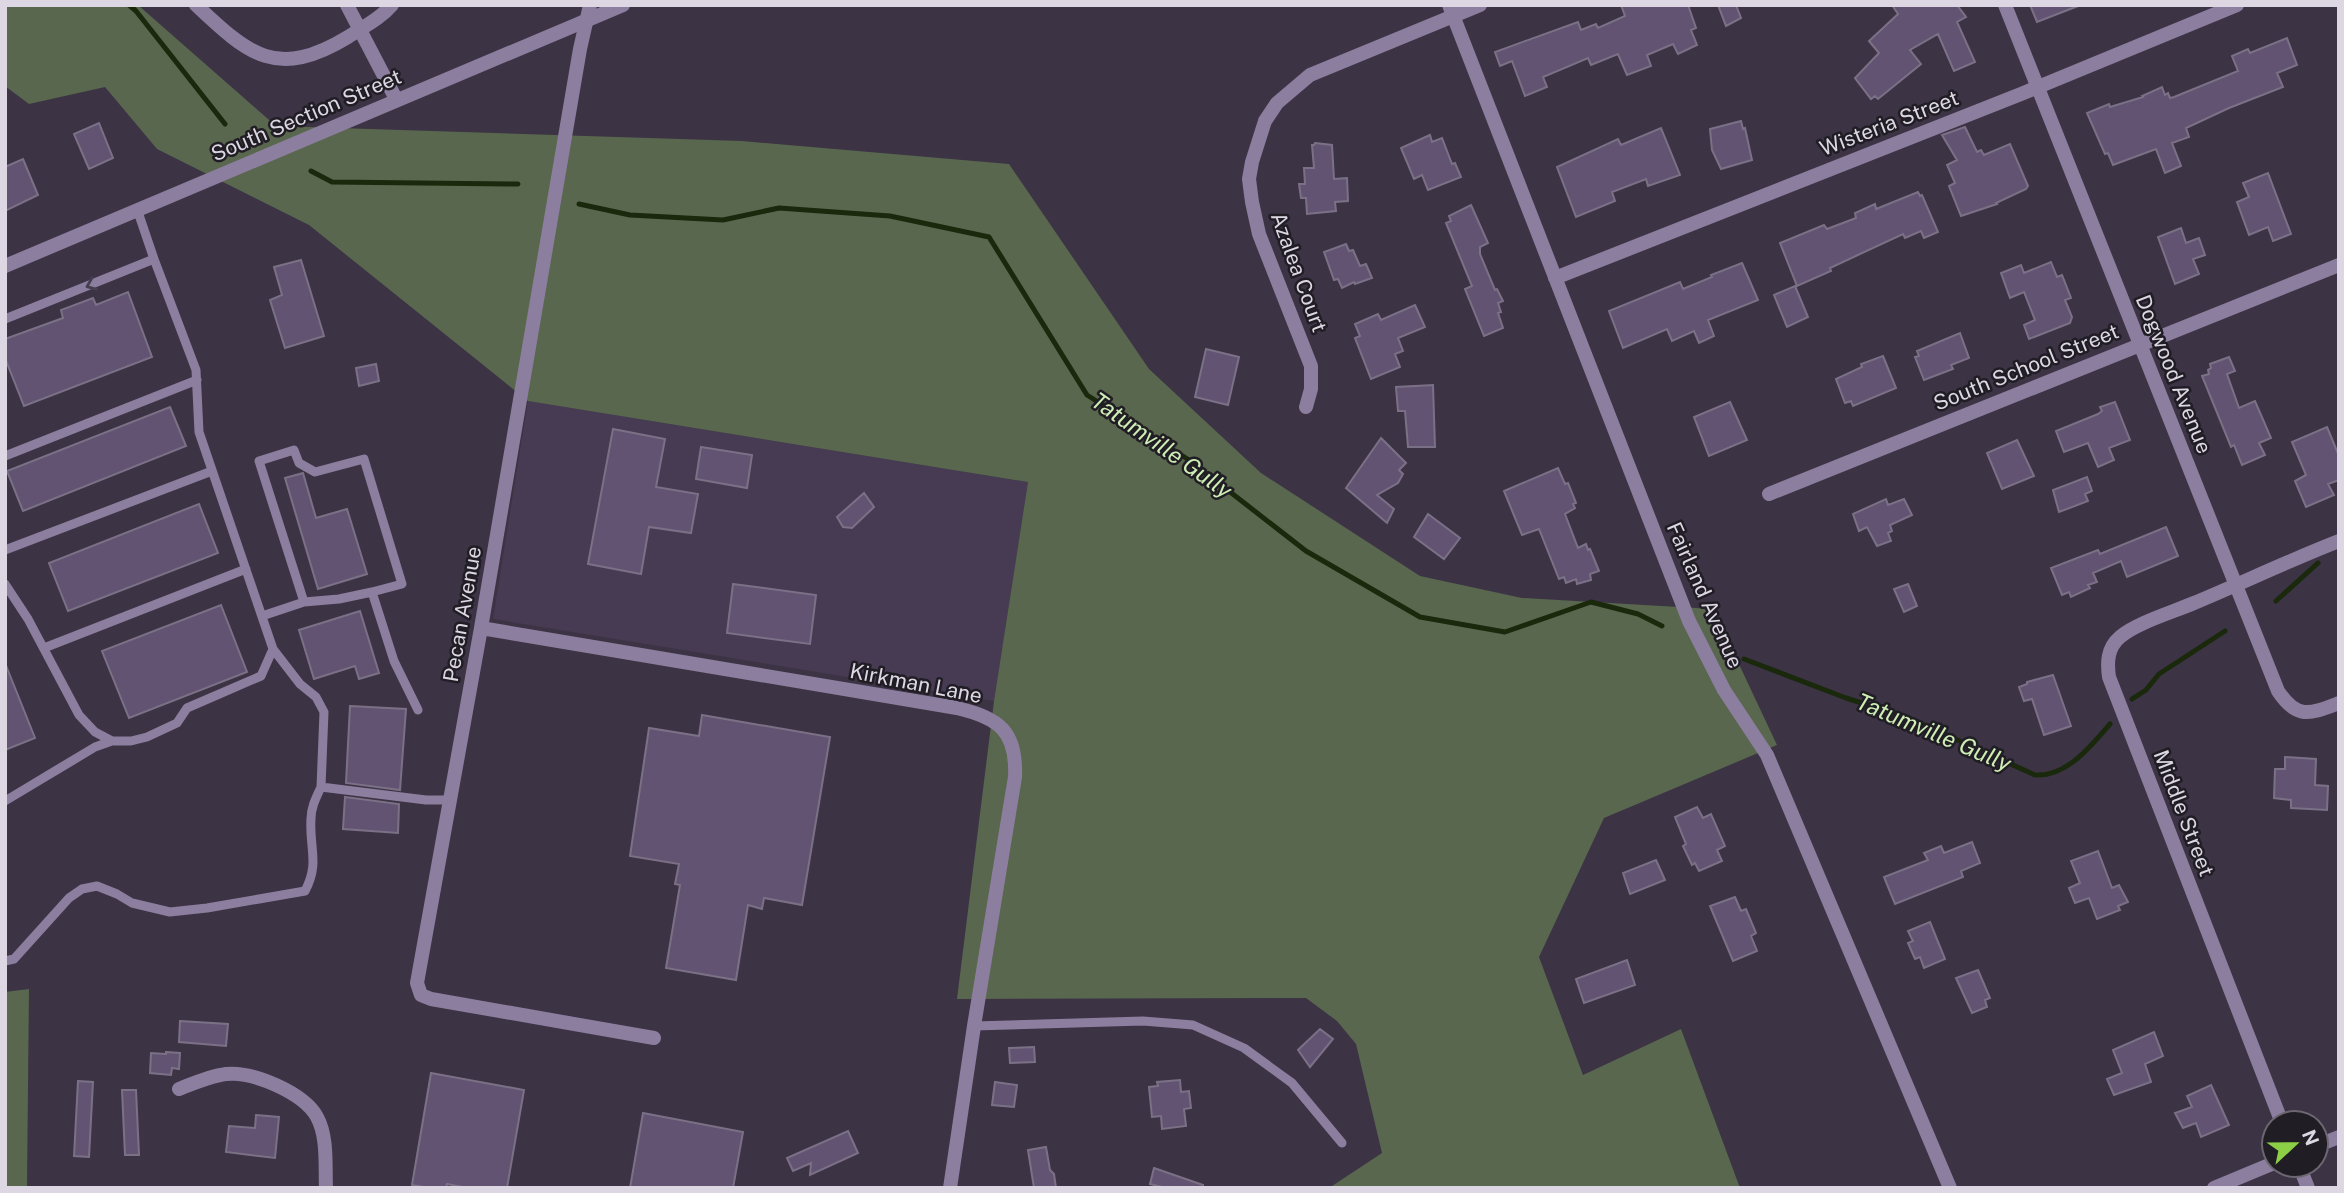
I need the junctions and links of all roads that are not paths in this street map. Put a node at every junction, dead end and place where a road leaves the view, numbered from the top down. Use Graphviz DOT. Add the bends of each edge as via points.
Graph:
graph roads {
  1 [pos="196,5"];
  2 [pos="347,5"];
  3 [pos="392,5"];
  4 [pos="623,5"];
  5 [pos="1480,5"];
  6 [pos="2005,5"];
  7 [pos="2237,5"];
  8 [pos="1451,10"];
  9 [pos="588,13"];
  10 [pos="359,30"];
  11 [pos="2038,86"];
  12 [pos="396,99"];
  13 [pos="138,209"];
  14 [pos="154,259"];
  15 [pos="2339,264"];
  16 [pos="5,266"];
  17 [pos="1555,278"];
  18 [pos="5,319"];
  19 [pos="2139,343"];
  20 [pos="197,380"];
  21 [pos="1306,407"];
  22 [pos="5,456"];
  23 [pos="212,471"];
  24 [pos="1769,494"];
  25 [pos="2339,541"];
  26 [pos="5,550"];
  27 [pos="246,569"];
  28 [pos="5,584"];
  29 [pos="2237,585"];
  30 [pos="372,592"];
  31 [pos="304,602"];
  32 [pos="262,617"];
  33 [pos="481,628"];
  34 [pos="44,648"];
  35 [pos="273,649"];
  36 [pos="2339,703"];
  37 [pos="418,710"];
  38 [pos="112,741"];
  39 [pos="321,787"];
  40 [pos="450,800"];
  41 [pos="5,801"];
  42 [pos="5,961"];
  43 [pos="974,1026"];
  44 [pos="654,1038"];
  45 [pos="179,1090"];
  46 [pos="2277,1109"];
  47 [pos="1342,1143"];
  48 [pos="2260,1169"];
  49 [pos="326,1188"];
  50 [pos="950,1188"];
  51 [pos="1950,1188"];
  52 [pos="2214,1188"];
  1 -- 10 [label="street" via="235,40 266,57 302,56"];
  2 -- 10 [label="street"];
  3 -- 10 [label="street"];
  4 -- 9 [label="street, South Section Street"];
  5 -- 8 [label="street, Azalea Court"];
  6 -- 11 [label="street, Dogwood Avenue"];
  7 -- 11 [label="street, Wisteria Street"];
  8 -- 17 [label="street, Fairland Avenue"];
  8 -- 21 [label="street, Azalea Court" via="1310,75 1277,103 1257,141 1249,179 1252,202 1259,234 1311,366"];
  9 -- 12 [label="street, South Section Street"];
  9 -- 33 [label="street, Pecan Avenue"];
  10 -- 12 [label="street"];
  11 -- 17 [label="street, Wisteria Street"];
  11 -- 19 [label="street, Dogwood Avenue"];
  12 -- 13 [label="street, South Section Street"];
  13 -- 14 [label="lane"];
  13 -- 16 [label="street, South Section Street"];
  14 -- 18 [label="lane, one-way"];
  14 -- 20 [label="lane"];
  15 -- 19 [label="street, South School Street"];
  17 -- 51 [label="street, Fairland Avenue" via="1689,621 1724,690 1768,755"];
  19 -- 24 [label="street, South School Street"];
  19 -- 29 [label="street, Dogwood Avenue"];
  20 -- 22 [label="lane"];
  20 -- 23 [label="lane" via="199,432"];
  23 -- 26 [label="lane"];
  23 -- 27 [label="lane"];
  25 -- 29 [label="street"];
  27 -- 32 [label="lane"];
  27 -- 34 [label="lane"];
  28 -- 34 [label="lane"];
  29 -- 36 [label="street, Dogwood Avenue" via="2287,704 2307,713"];
  29 -- 46 [label="street, Middle Street" via="2119,638 2107,659 2109,677"];
  30 -- 31 [label="lane"];
  30 -- 31 [label="lane" via="402,584 364,459 315,472 299,463 294,450 259,461"];
  30 -- 37 [label="lane" via="394,661"];
  31 -- 32 [label="lane"];
  32 -- 35 [label="lane"];
  33 -- 40 [label="street, Pecan Avenue"];
  33 -- 43 [label="street, Kirkman Lane" via="957,708 997,723 1014,750 1015,777"];
  34 -- 38 [label="lane" via="79,715"];
  35 -- 38 [label="lane" via="261,676 187,709 177,723 148,737"];
  35 -- 39 [label="lane" via="324,712"];
  38 -- 41 [label="lane"];
  39 -- 40 [label="lane"];
  39 -- 42 [label="lane" via="312,811 313,876 305,891 170,912 132,903 97,886 82,889 14,959"];
  40 -- 44 [label="street, Pecan Avenue" via="416,983 421,995"];
  43 -- 47 [label="lane" via="1143,1021 1193,1025 1244,1048 1292,1083"];
  43 -- 50 [label="street, Kirkman Lane"];
  45 -- 49 [label="street" via="229,1074 256,1078 305,1101 323,1135"];
  48 -- 52 [label="street"];
}
